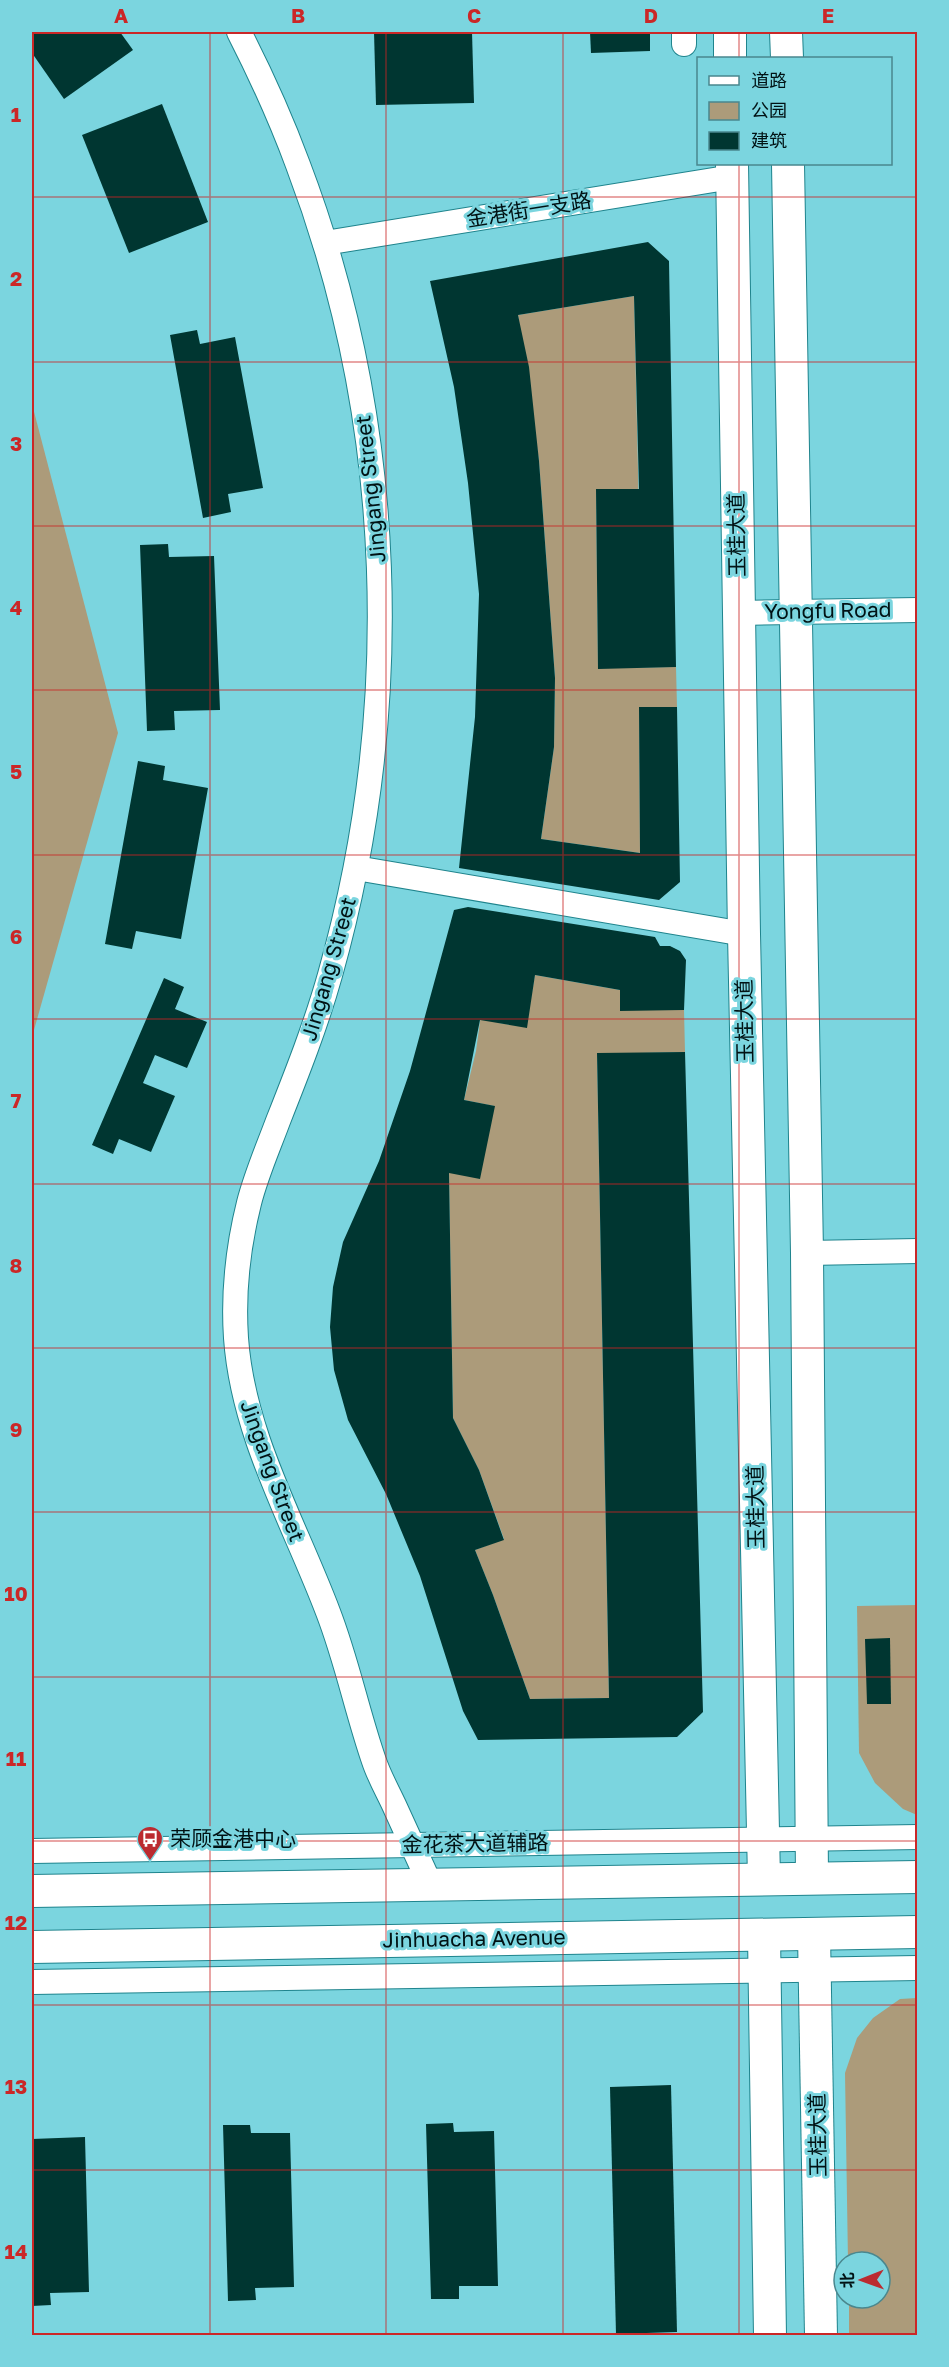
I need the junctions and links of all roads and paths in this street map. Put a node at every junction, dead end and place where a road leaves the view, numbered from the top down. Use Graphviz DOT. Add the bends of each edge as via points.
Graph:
graph roads {
  1 [pos="240,32"];
  2 [pos="730,32"];
  3 [pos="786,32"];
  4 [pos="730,57"];
  5 [pos="786,57"];
  6 [pos="788,165"];
  7 [pos="732,170"];
  8 [pos="325,243"];
  9 [pos="918,610"];
  10 [pos="796,612"];
  11 [pos="739,613"];
  12 [pos="356,868"];
  13 [pos="744,934"];
  14 [pos="918,1251"];
  15 [pos="807,1253"];
  16 [pos="918,1837"];
  17 [pos="812,1839"];
  18 [pos="763,1840"];
  19 [pos="413,1845"];
  20 [pos="32,1851"];
  21 [pos="918,1877"];
  22 [pos="812,1878"];
  23 [pos="764,1879"];
  24 [pos="430,1884"];
  25 [pos="32,1891"];
  26 [pos="918,1932"];
  27 [pos="814,1934"];
  28 [pos="764,1935"];
  29 [pos="32,1947"];
  30 [pos="918,1968"];
  31 [pos="815,1970"];
  32 [pos="764,1971"];
  33 [pos="32,1982"];
  34 [pos="770,2336"];
  35 [pos="821,2336"];
  1 -- 8 [label="street, Jingang Street" via="291,146"];
  2 -- 4 [label="main road"];
  3 -- 5 [label="main road"];
  6 -- 10 [label="main road"];
  7 -- 8 [label="street, 金港街一支路"];
  7 -- 11 [label="main road, 玉桂大道"];
  8 -- 12 [label="street, Jingang Street" via="363,402 378,524 381,607 377,715"];
  9 -- 10 [label="street, Yongfu Road"];
  10 -- 11 [label="street, Yongfu Road"];
  10 -- 15 [label="main road"];
  11 -- 13 [label="main road, 玉桂大道"];
  12 -- 13 [label="street"];
  12 -- 19 [label="street, Jingang Street" via="310,1039 249,1201 236,1272 236,1336 243,1391 258,1444 328,1613 375,1763"];
  13 -- 18 [label="main road, 玉桂大道"];
  14 -- 15 [label="street"];
  15 -- 17 [label="main road"];
  16 -- 17 [label="street, 金花茶大道辅路"];
  17 -- 18 [label="street, 金花茶大道辅路"];
  17 -- 22 [label="main road"];
  18 -- 19 [label="street, 金花茶大道辅路"];
  18 -- 23 [label="main road, 玉桂大道"];
  19 -- 20 [label="street, 金花茶大道辅路"];
  19 -- 24 [label="street, Jingang Street"];
  21 -- 22 [label="main road"];
  22 -- 23 [label="main road"];
  23 -- 24 [label="main road"];
  24 -- 25 [label="main road"];
  26 -- 27 [label="main road, Jinhuacha Avenue"];
  27 -- 28 [label="main road, Jinhuacha Avenue"];
  27 -- 31 [label="main road, 玉桂大道"];
  28 -- 29 [label="main road, Jinhuacha Avenue"];
  28 -- 32 [label="main road"];
  30 -- 31 [label="street"];
  31 -- 32 [label="street"];
  31 -- 35 [label="main road, 玉桂大道"];
  32 -- 33 [label="street"];
  32 -- 34 [label="main road"];
}
